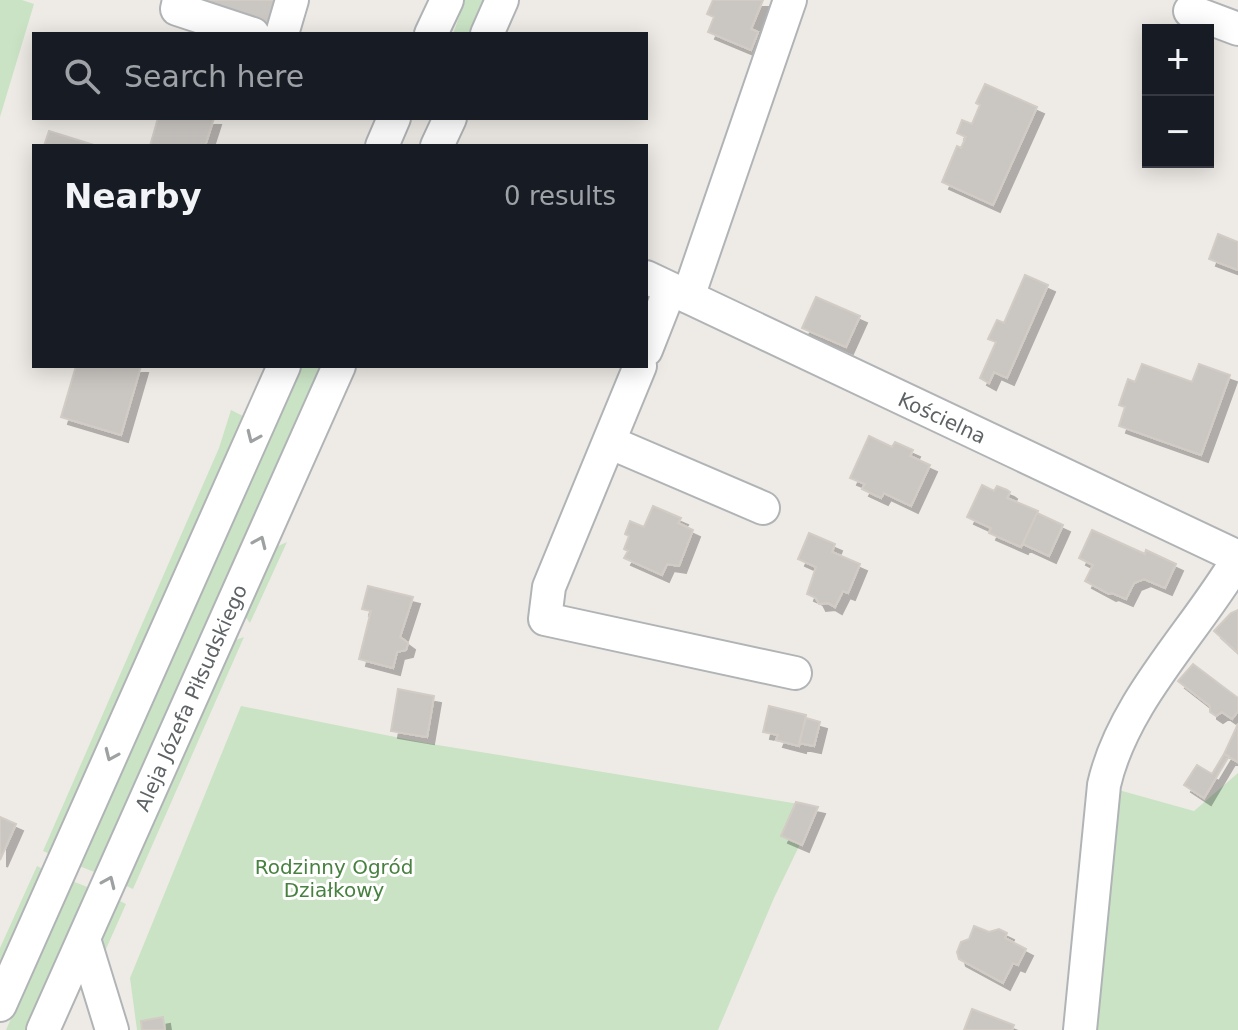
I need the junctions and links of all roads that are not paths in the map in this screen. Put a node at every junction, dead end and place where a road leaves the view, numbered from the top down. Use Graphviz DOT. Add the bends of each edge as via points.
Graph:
graph roads {
  1 [pos="179,0"];
  2 [pos="292,0"];
  3 [pos="447,0"];
  4 [pos="502,0"];
  5 [pos="790,0"];
  6 [pos="1190,11"];
  7 [pos="1238,29"];
  8 [pos="247,32"];
  9 [pos="283,32"];
  10 [pos="432,32"];
  11 [pos="488,32"];
  12 [pos="393,120"];
  13 [pos="449,120"];
  14 [pos="383,144"];
  15 [pos="438,144"];
  16 [pos="668,288"];
  17 [pos="648,344"];
  18 [pos="283,368"];
  19 [pos="338,368"];
  20 [pos="639,368"];
  21 [pos="609,442"];
  22 [pos="763,508"];
  23 [pos="1238,558"];
  24 [pos="795,673"];
  25 [pos="84,939"];
  26 [pos="0,1005"];
  27 [pos="43,1030"];
  28 [pos="112,1030"];
  29 [pos="1080,1030"];
  1 -- 8 [label="street" via="177,9"];
  2 -- 9 [label="street"];
  3 -- 10 [label="street"];
  4 -- 11 [label="street"];
  5 -- 16 [label="street"];
  6 -- 7 [label="street"];
  12 -- 14 [label="street"];
  13 -- 15 [label="street"];
  16 -- 17 [label="street"];
  16 -- 23 [label="street, Kościelna"];
  18 -- 26 [label="street, one-way"];
  25 -- 19 [label="street, Aleja Józefa Piłsudskiego, one-way"];
  20 -- 21 [label="street"];
  21 -- 22 [label="street"];
  21 -- 24 [label="street" via="549,587 545,619"];
  23 -- 29 [label="street, Kościelna" via="1127,723 1109,762"];
  25 -- 27 [label="street, Aleja Józefa Piłsudskiego"];
  25 -- 28 [label="street"];
}
